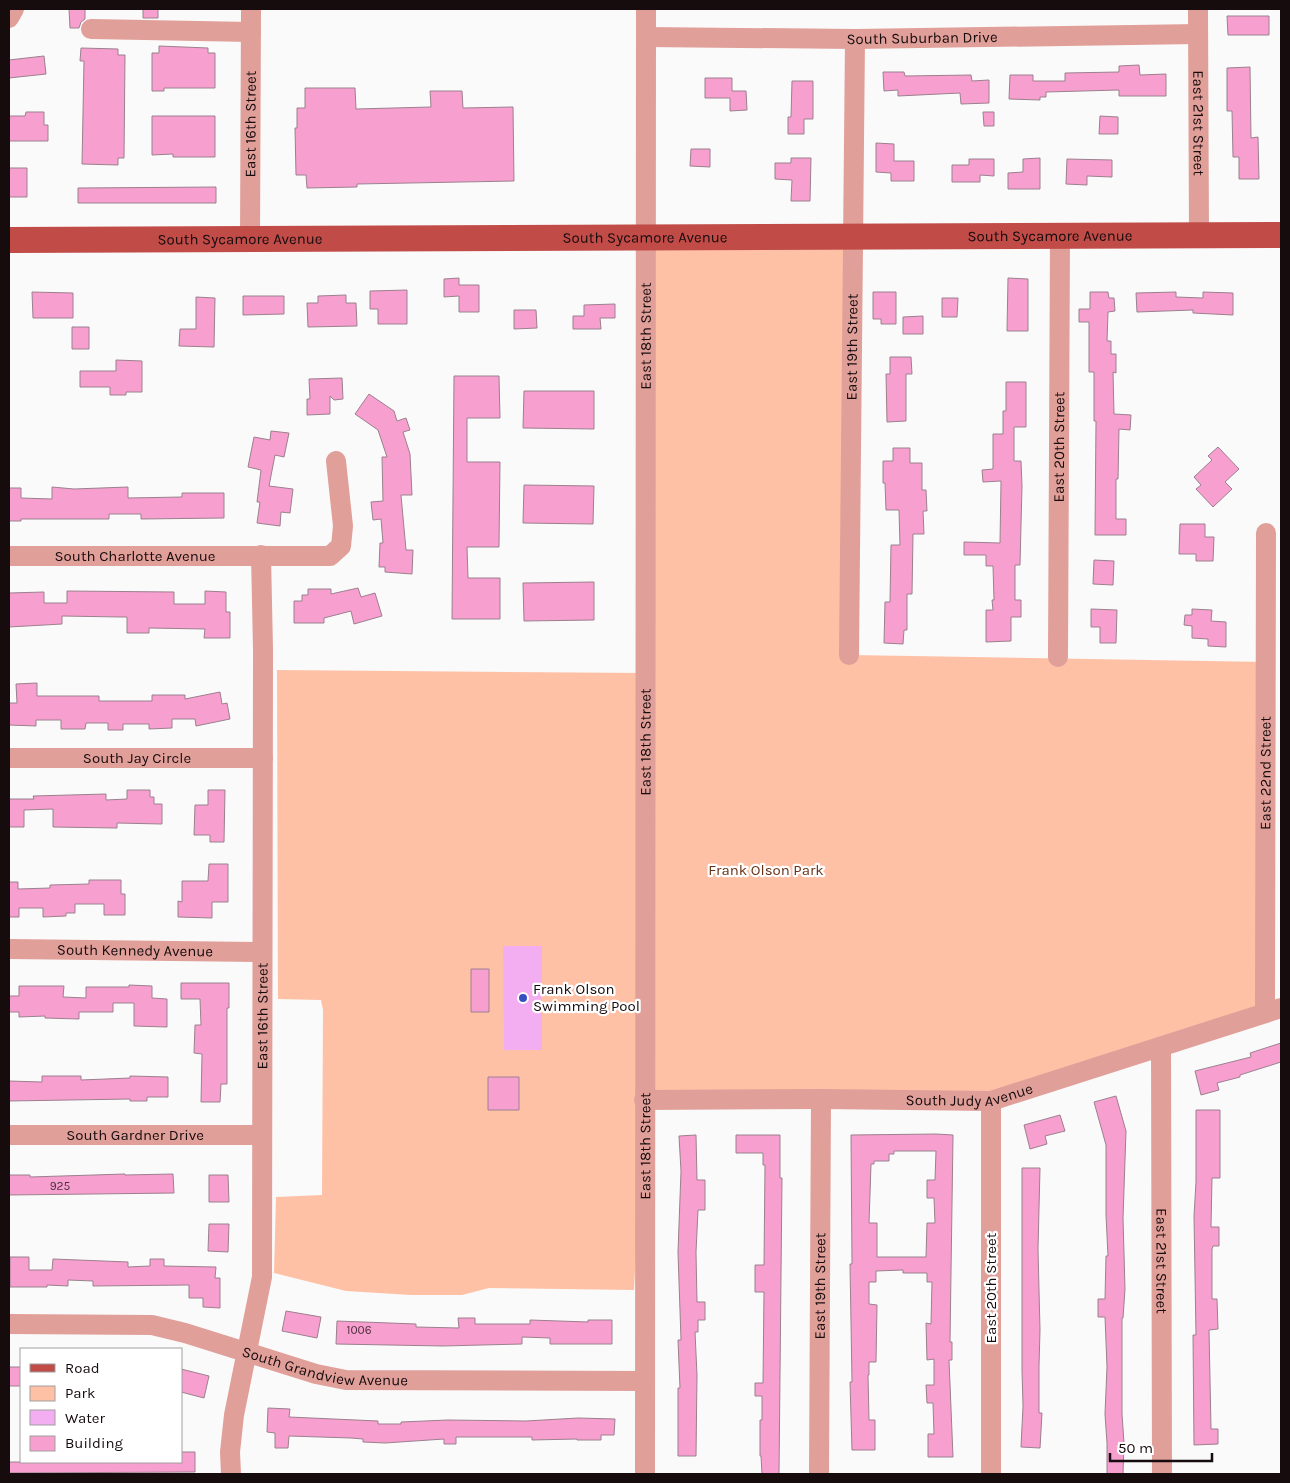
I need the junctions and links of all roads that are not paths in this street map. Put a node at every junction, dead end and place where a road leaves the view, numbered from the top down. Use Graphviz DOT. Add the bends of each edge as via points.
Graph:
graph roads {
  1 [pos="14,9"];
  2 [pos="251,9"];
  3 [pos="646,9"];
  4 [pos="1198,9"];
  5 [pos="9,18"];
  6 [pos="91,29"];
  7 [pos="251,32"];
  8 [pos="1198,34"];
  9 [pos="646,37"];
  10 [pos="855,39"];
  11 [pos="1281,235"];
  12 [pos="1198,236"];
  13 [pos="646,237"];
  14 [pos="852,237"];
  15 [pos="1060,237"];
  16 [pos="9,240"];
  17 [pos="250,240"];
  18 [pos="336,462"];
  19 [pos="1266,533"];
  20 [pos="261,555"];
  21 [pos="9,556"];
  22 [pos="850,655"];
  23 [pos="1058,657"];
  24 [pos="9,758"];
  25 [pos="263,758"];
  26 [pos="9,949"];
  27 [pos="262,952"];
  28 [pos="1273,1010"];
  29 [pos="1161,1047"];
  30 [pos="821,1099"];
  31 [pos="644,1100"];
  32 [pos="991,1101"];
  33 [pos="9,1135"];
  34 [pos="261,1135"];
  35 [pos="9,1324"];
  36 [pos="245,1353"];
  37 [pos="645,1381"];
  38 [pos="231,1474"];
  39 [pos="645,1474"];
  40 [pos="819,1474"];
  41 [pos="991,1474"];
  42 [pos="1162,1474"];
  1 -- 5 [label="street"];
  2 -- 7 [label="street, East 16th Street"];
  3 -- 9 [label="street, East 18th Street"];
  4 -- 8 [label="street, East 21st Street"];
  6 -- 7 [label="street"];
  7 -- 17 [label="street, East 16th Street"];
  8 -- 10 [label="street, South Suburban Drive"];
  8 -- 12 [label="street, East 21st Street"];
  9 -- 10 [label="street, South Suburban Drive"];
  9 -- 13 [label="street, East 18th Street"];
  10 -- 14 [label="street, East 19th Street"];
  11 -- 12 [label="main road, South Sycamore Avenue"];
  12 -- 15 [label="main road, South Sycamore Avenue"];
  13 -- 14 [label="main road, South Sycamore Avenue"];
  13 -- 17 [label="main road, South Sycamore Avenue"];
  13 -- 31 [label="street, East 18th Street"];
  14 -- 15 [label="main road, South Sycamore Avenue"];
  14 -- 22 [label="street, East 19th Street"];
  15 -- 23 [label="street, East 20th Street"];
  16 -- 17 [label="main road, South Sycamore Avenue"];
  18 -- 20 [label="street, South Charlotte Avenue" via="343,526 340,546 330,556"];
  19 -- 28 [label="street, East 22nd Street"];
  20 -- 21 [label="street, South Charlotte Avenue"];
  20 -- 25 [label="street, East 16th Street"];
  24 -- 25 [label="street, South Jay Circle"];
  25 -- 27 [label="street, East 16th Street"];
  26 -- 27 [label="street, South Kennedy Avenue"];
  27 -- 34 [label="street, East 16th Street"];
  28 -- 29 [label="street, South Judy Avenue"];
  29 -- 32 [label="street, South Judy Avenue"];
  29 -- 42 [label="street, East 21st Street"];
  30 -- 31 [label="street, South Judy Avenue"];
  30 -- 32 [label="street, South Judy Avenue"];
  30 -- 40 [label="street, East 19th Street"];
  31 -- 37 [label="street, East 18th Street"];
  32 -- 41 [label="street, East 20th Street"];
  33 -- 34 [label="street, South Gardner Drive"];
  34 -- 36 [label="street, East 16th Street" via="262,1277"];
  35 -- 36 [label="street, South Grandview Avenue" via="152,1325"];
  36 -- 37 [label="street, South Grandview Avenue" via="346,1380"];
  36 -- 38 [label="street, East 16th Street" via="234,1415"];
  37 -- 39 [label="street, East 18th Street"];
}
